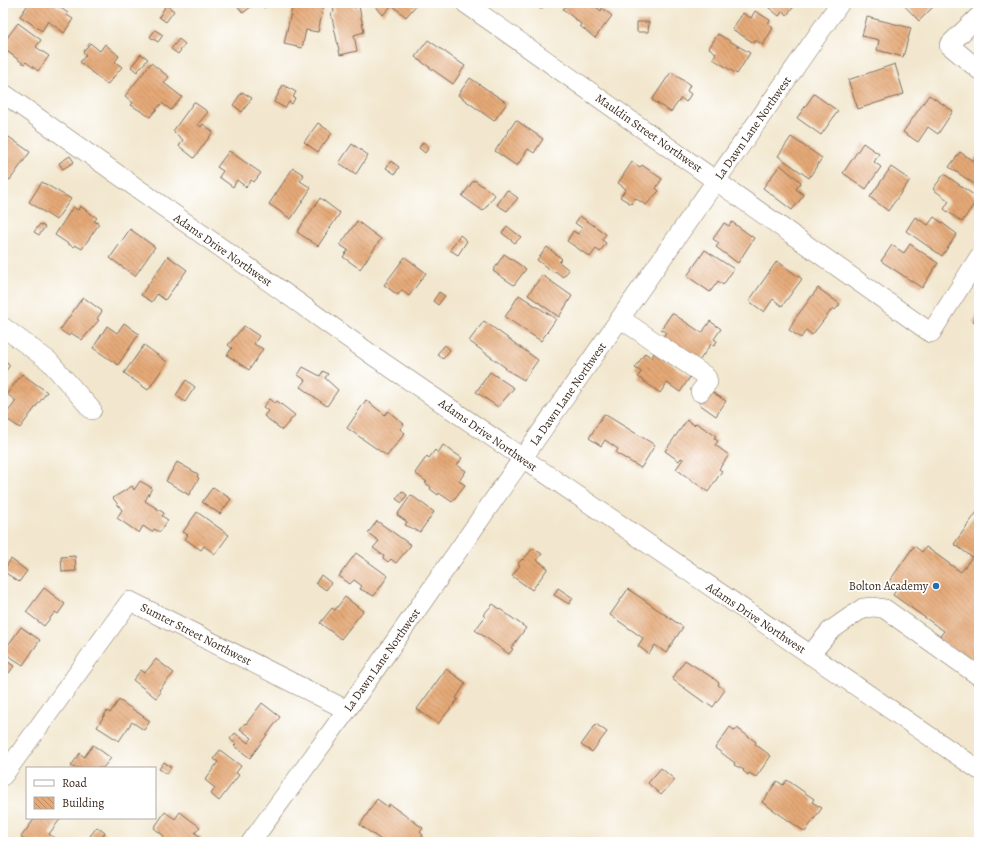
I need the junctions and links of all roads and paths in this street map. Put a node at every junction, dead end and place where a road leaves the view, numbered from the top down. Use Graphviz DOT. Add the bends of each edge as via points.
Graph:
graph roads {
  1 [pos="465,3"];
  2 [pos="840,3"];
  3 [pos="979,16"];
  4 [pos="979,70"];
  5 [pos="3,93"];
  6 [pos="717,181"];
  7 [pos="979,257"];
  8 [pos="621,319"];
  9 [pos="3,327"];
  10 [pos="700,392"];
  11 [pos="92,410"];
  12 [pos="523,459"];
  13 [pos="810,655"];
  14 [pos="979,676"];
  15 [pos="347,710"];
  16 [pos="979,770"];
  17 [pos="3,776"];
  18 [pos="251,842"];
  1 -- 6 [label="street, Mauldin Street Northwest"];
  2 -- 6 [label="street, La Dawn Lane Northwest"];
  3 -- 4 [label="street" via="949,46"];
  5 -- 12 [label="street, Adams Drive Northwest" via="281,292"];
  6 -- 7 [label="street, Mauldin Street Northwest" via="931,333"];
  6 -- 8 [label="street, La Dawn Lane Northwest"];
  8 -- 10 [label="street" via="708,378"];
  8 -- 12 [label="street, La Dawn Lane Northwest"];
  9 -- 11 [label="street" via="49,361"];
  12 -- 13 [label="street, Adams Drive Northwest"];
  12 -- 15 [label="street, La Dawn Lane Northwest"];
  13 -- 14 [label="street" via="830,631 863,608 874,607 885,610"];
  13 -- 16 [label="street, Adams Drive Northwest"];
  15 -- 17 [label="street, Sumter Street Northwest" via="130,601"];
  15 -- 18 [label="street, La Dawn Lane Northwest"];
}
